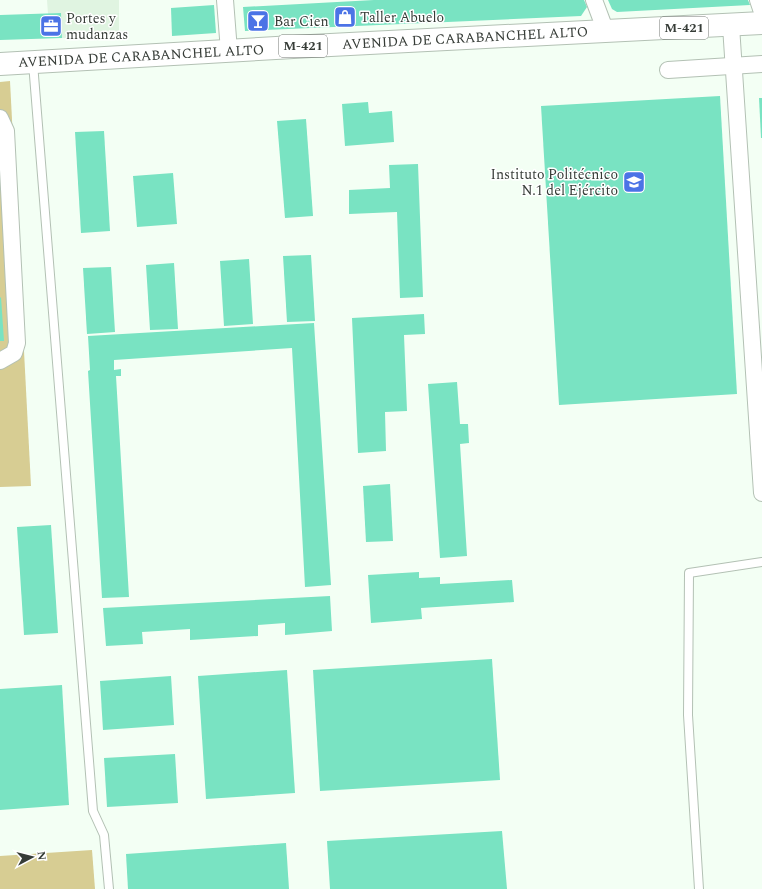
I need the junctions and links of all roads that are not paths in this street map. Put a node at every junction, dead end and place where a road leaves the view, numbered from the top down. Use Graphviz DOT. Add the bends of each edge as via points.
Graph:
graph roads {
  1 [pos="225,0"];
  2 [pos="594,0"];
  3 [pos="758,0"];
  4 [pos="762,12"];
  5 [pos="762,23"];
  6 [pos="731,26"];
  7 [pos="606,32"];
  8 [pos="228,51"];
  9 [pos="33,63"];
  10 [pos="0,64"];
  11 [pos="762,64"];
  12 [pos="733,66"];
  13 [pos="668,70"];
  14 [pos="0,118"];
  15 [pos="3,360"];
  16 [pos="762,494"];
  17 [pos="762,562"];
  18 [pos="108,889"];
  19 [pos="699,889"];
  1 -- 8 [label="street"];
  2 -- 7 [label="street"];
  3 -- 4 [label="street"];
  5 -- 6 [label="main road, AVENIDA DE CARABANCHEL ALTO / M-421"];
  6 -- 7 [label="main road, AVENIDA DE CARABANCHEL ALTO / M-421"];
  6 -- 12 [label="street"];
  7 -- 8 [label="main road, AVENIDA DE CARABANCHEL ALTO / M-421"];
  8 -- 9 [label="main road, AVENIDA DE CARABANCHEL ALTO / M-421"];
  9 -- 10 [label="main road, AVENIDA DE CARABANCHEL ALTO / M-421"];
  9 -- 18 [label="lane" via="93,811 104,835"];
  11 -- 12 [label="street"];
  12 -- 13 [label="street"];
  12 -- 16 [label="street"];
  14 -- 15 [label="street" via="6,131 17,343 14,353"];
  17 -- 19 [label="lane" via="689,573 688,716"];
}
